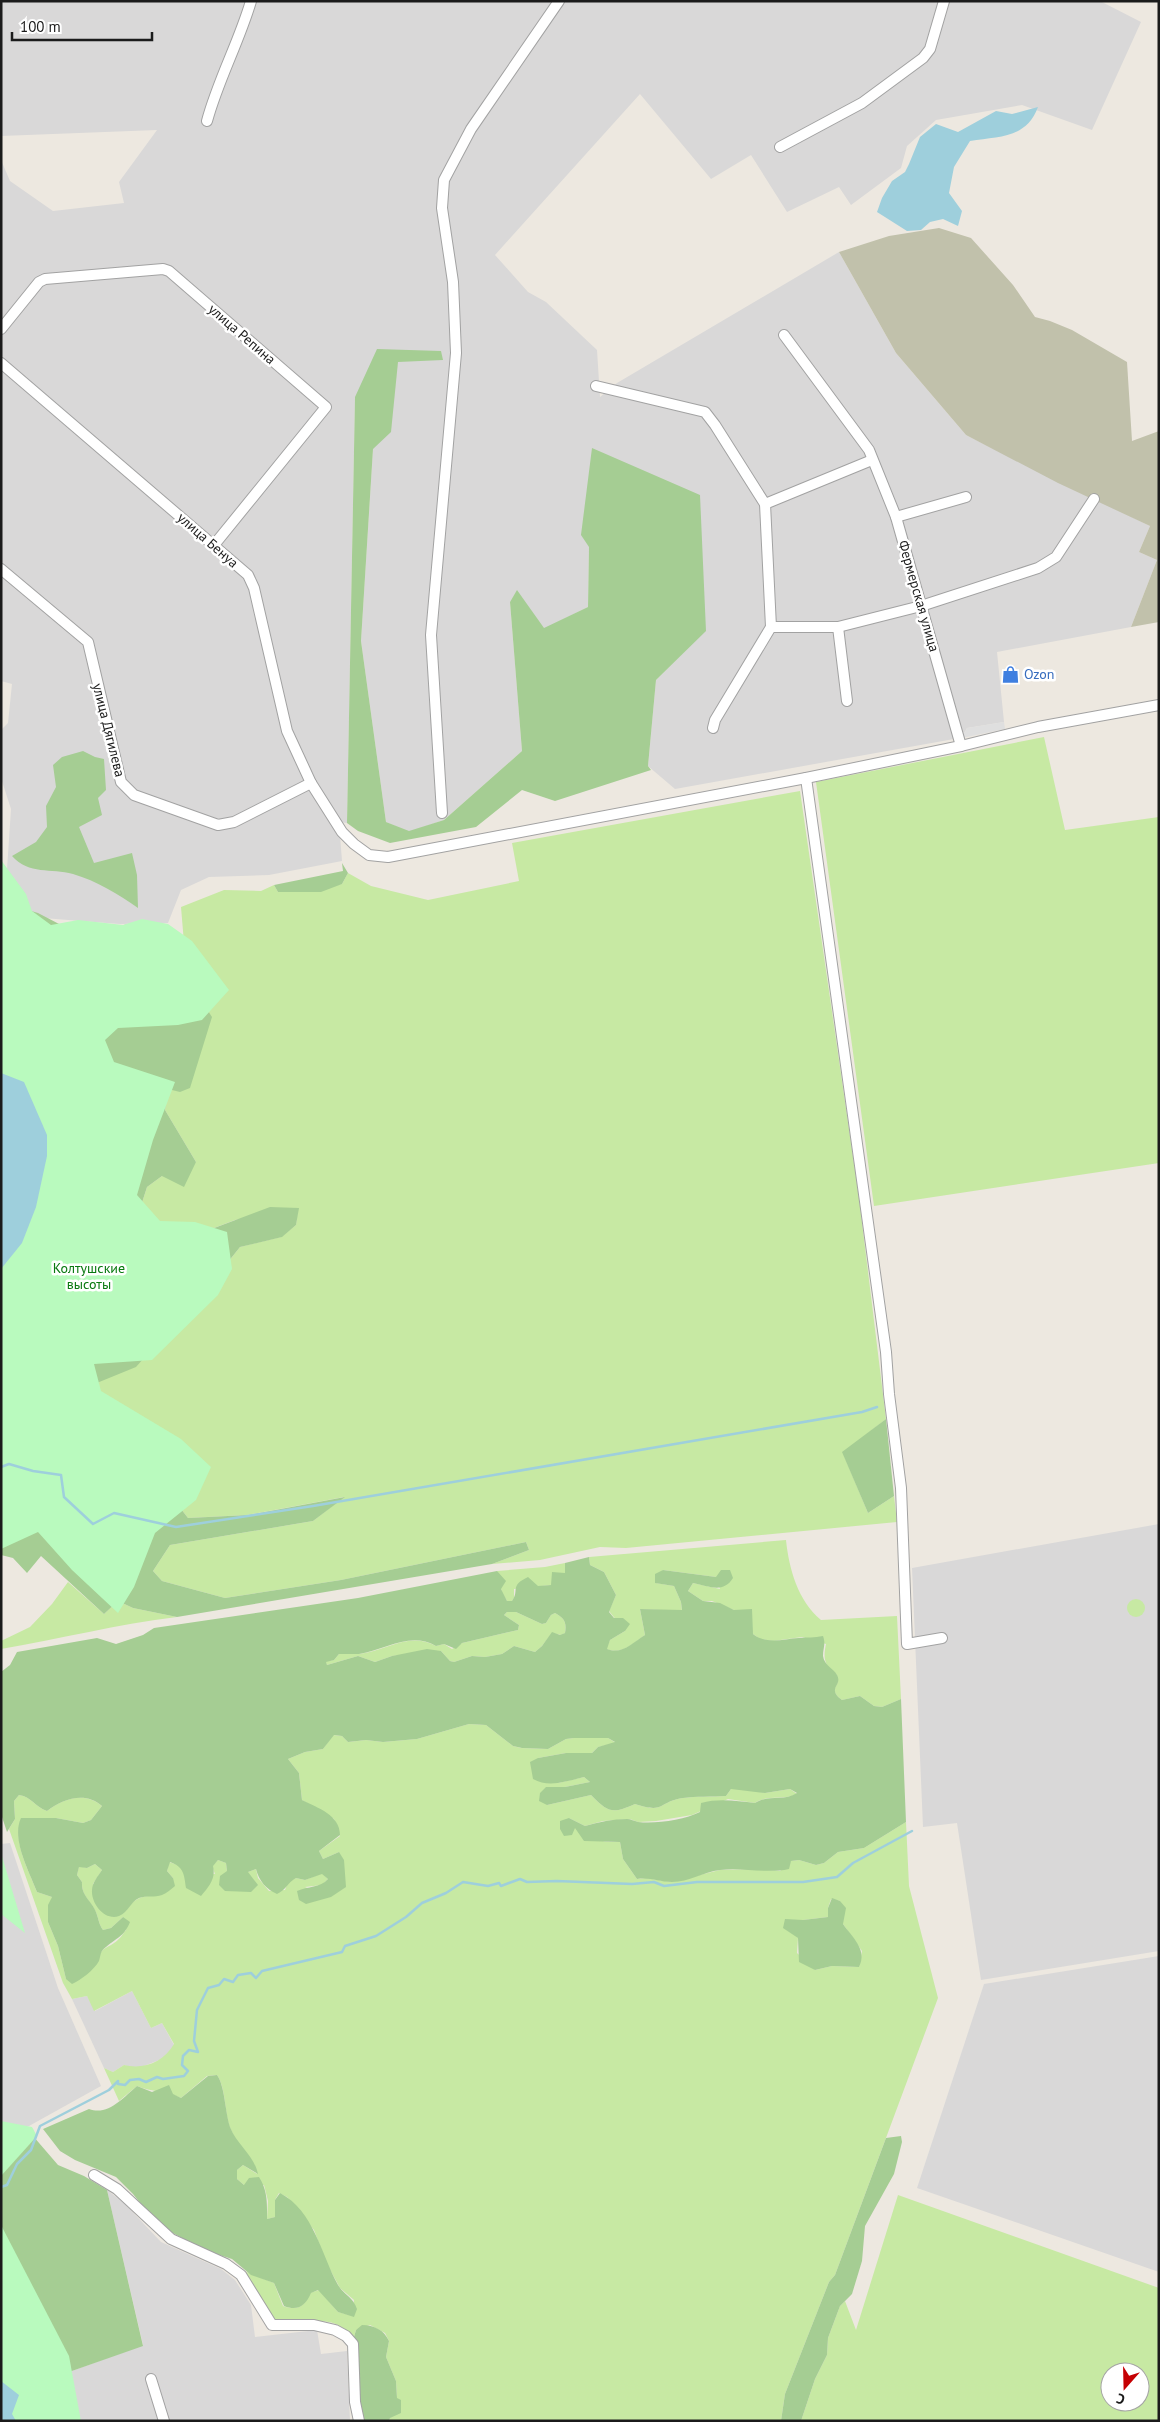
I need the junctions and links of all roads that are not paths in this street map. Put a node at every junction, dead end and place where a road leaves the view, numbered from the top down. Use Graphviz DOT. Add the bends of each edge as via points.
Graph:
graph roads {
  1 [pos="251,1"];
  2 [pos="559,1"];
  3 [pos="944,1"];
  4 [pos="207,121"];
  5 [pos="780,147"];
  6 [pos="1,329"];
  7 [pos="784,335"];
  8 [pos="1,362"];
  9 [pos="596,386"];
  10 [pos="872,460"];
  11 [pos="966,497"];
  12 [pos="1094,499"];
  13 [pos="765,504"];
  14 [pos="896,517"];
  15 [pos="214,545"];
  16 [pos="1,569"];
  17 [pos="921,606"];
  18 [pos="771,628"];
  19 [pos="838,628"];
  20 [pos="847,701"];
  21 [pos="1159,705"];
  22 [pos="713,728"];
  23 [pos="961,746"];
  24 [pos="806,778"];
  25 [pos="311,783"];
  26 [pos="442,813"];
  27 [pos="942,1638"];
  28 [pos="94,2175"];
  29 [pos="151,2379"];
  30 [pos="164,2421"];
  31 [pos="359,2421"];
  1 -- 4 [label="street" via="214,94"];
  2 -- 26 [label="street" via="471,129 444,180 442,208 453,282 456,353 431,635"];
  3 -- 5 [label="street" via="930,49 923,58 862,103"];
  6 -- 15 [label="street, улица Репина" via="39,282 45,279 163,269 326,407"];
  7 -- 10 [label="street, Фермерская улица" via="869,450"];
  8 -- 15 [label="street, улица Бенуа"];
  9 -- 13 [label="street" via="705,412"];
  10 -- 13 [label="street"];
  10 -- 14 [label="street, Фермерская улица"];
  11 -- 14 [label="street"];
  12 -- 17 [label="street" via="1056,557 1047,564"];
  13 -- 18 [label="street"];
  14 -- 17 [label="street, Фермерская улица"];
  15 -- 25 [label="street, улица Бенуа" via="248,575 254,588 287,731"];
  16 -- 25 [label="street, улица Дягилева" via="88,642 121,782 134,795 218,825 234,822"];
  17 -- 19 [label="street"];
  17 -- 23 [label="street, Фермерская улица"];
  18 -- 19 [label="street"];
  18 -- 22 [label="street"];
  19 -- 20 [label="street"];
  21 -- 23 [label="street, улица Бенуа" via="1038,727"];
  23 -- 24 [label="street, улица Бенуа"];
  24 -- 25 [label="street, улица Бенуа" via="388,857 368,855 354,844 342,832"];
  24 -- 27 [label="street" via="886,1352 901,1488 907,1644"];
  28 -- 31 [label="street" via="117,2189 171,2239 226,2264 241,2275 272,2325 314,2325 346,2336 353,2344 355,2402"];
  29 -- 30 [label="street"];
}
